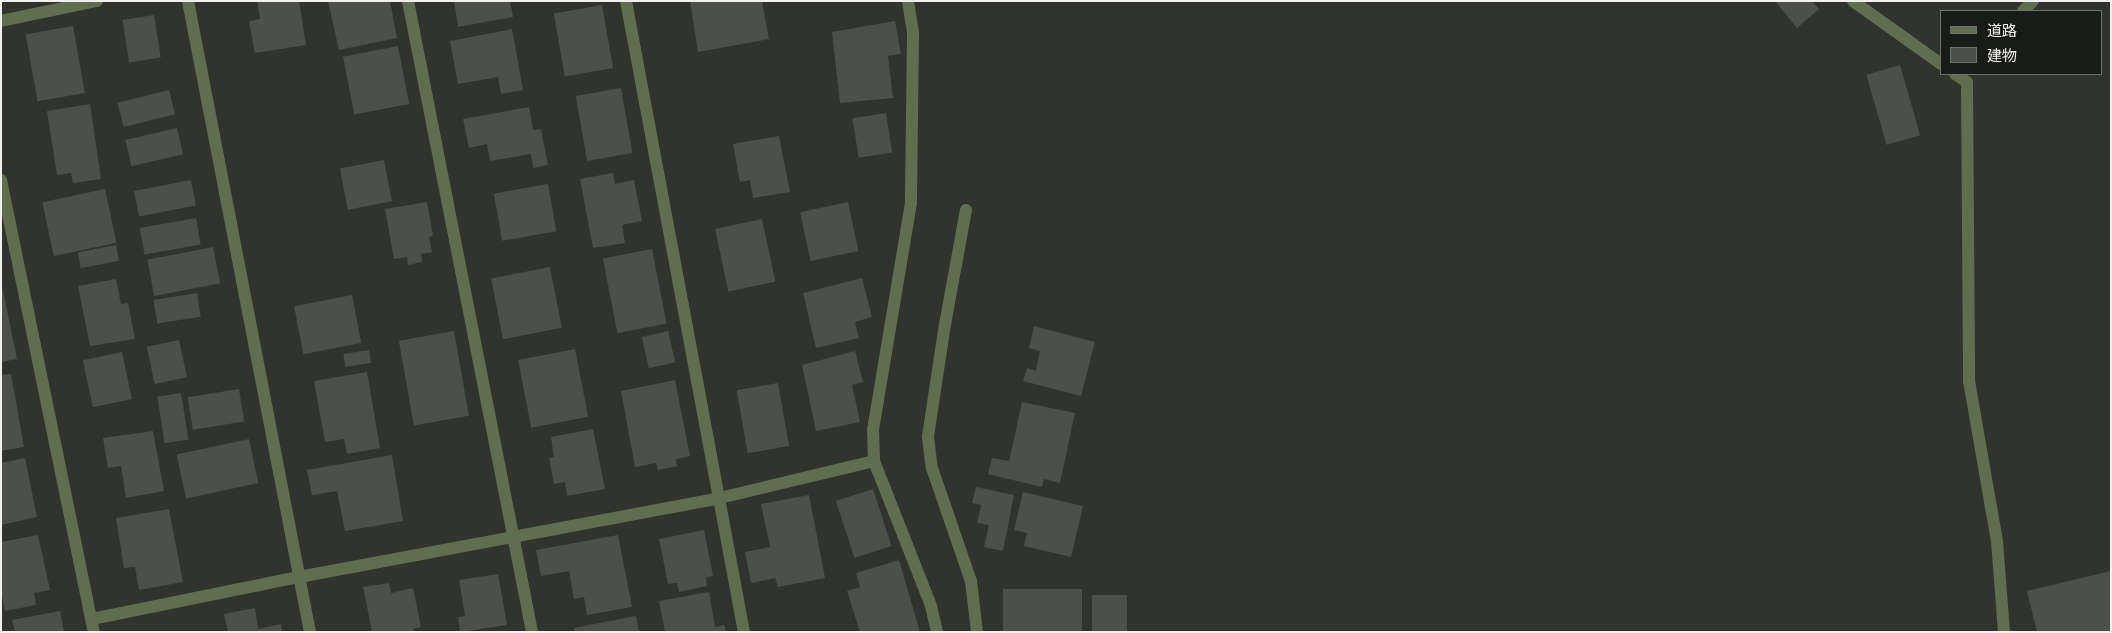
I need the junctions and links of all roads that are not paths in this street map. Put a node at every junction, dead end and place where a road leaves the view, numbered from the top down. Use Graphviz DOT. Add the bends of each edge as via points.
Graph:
graph roads {
  1 [pos="97,1"];
  2 [pos="188,1"];
  3 [pos="408,1"];
  4 [pos="626,1"];
  5 [pos="908,1"];
  6 [pos="1853,1"];
  7 [pos="2033,1"];
  8 [pos="2024,10"];
  9 [pos="1,21"];
  10 [pos="1940,63"];
  11 [pos="1969,78"];
  12 [pos="1,180"];
  13 [pos="966,210"];
  14 [pos="874,461"];
  15 [pos="720,498"];
  16 [pos="514,536"];
  17 [pos="299,577"];
  18 [pos="93,625"];
  19 [pos="310,632"];
  20 [pos="532,632"];
  21 [pos="744,632"];
  22 [pos="937,632"];
  23 [pos="977,632"];
  24 [pos="2004,632"];
  1 -- 9 [label="street"];
  2 -- 17 [label="street"];
  3 -- 16 [label="street"];
  4 -- 15 [label="street"];
  5 -- 14 [label="street" via="913,34 911,203 873,430"];
  6 -- 10 [label="street"];
  7 -- 8 [label="street"];
  11 -- 24 [label="street" via="1969,381 1997,541"];
  12 -- 18 [label="street"];
  13 -- 23 [label="street" via="928,437 932,468 971,581"];
  14 -- 15 [label="street"];
  14 -- 22 [label="street" via="931,606"];
  15 -- 16 [label="street"];
  15 -- 21 [label="street"];
  16 -- 17 [label="street"];
  16 -- 20 [label="street"];
  17 -- 18 [label="street"];
  17 -- 19 [label="street"];
}
